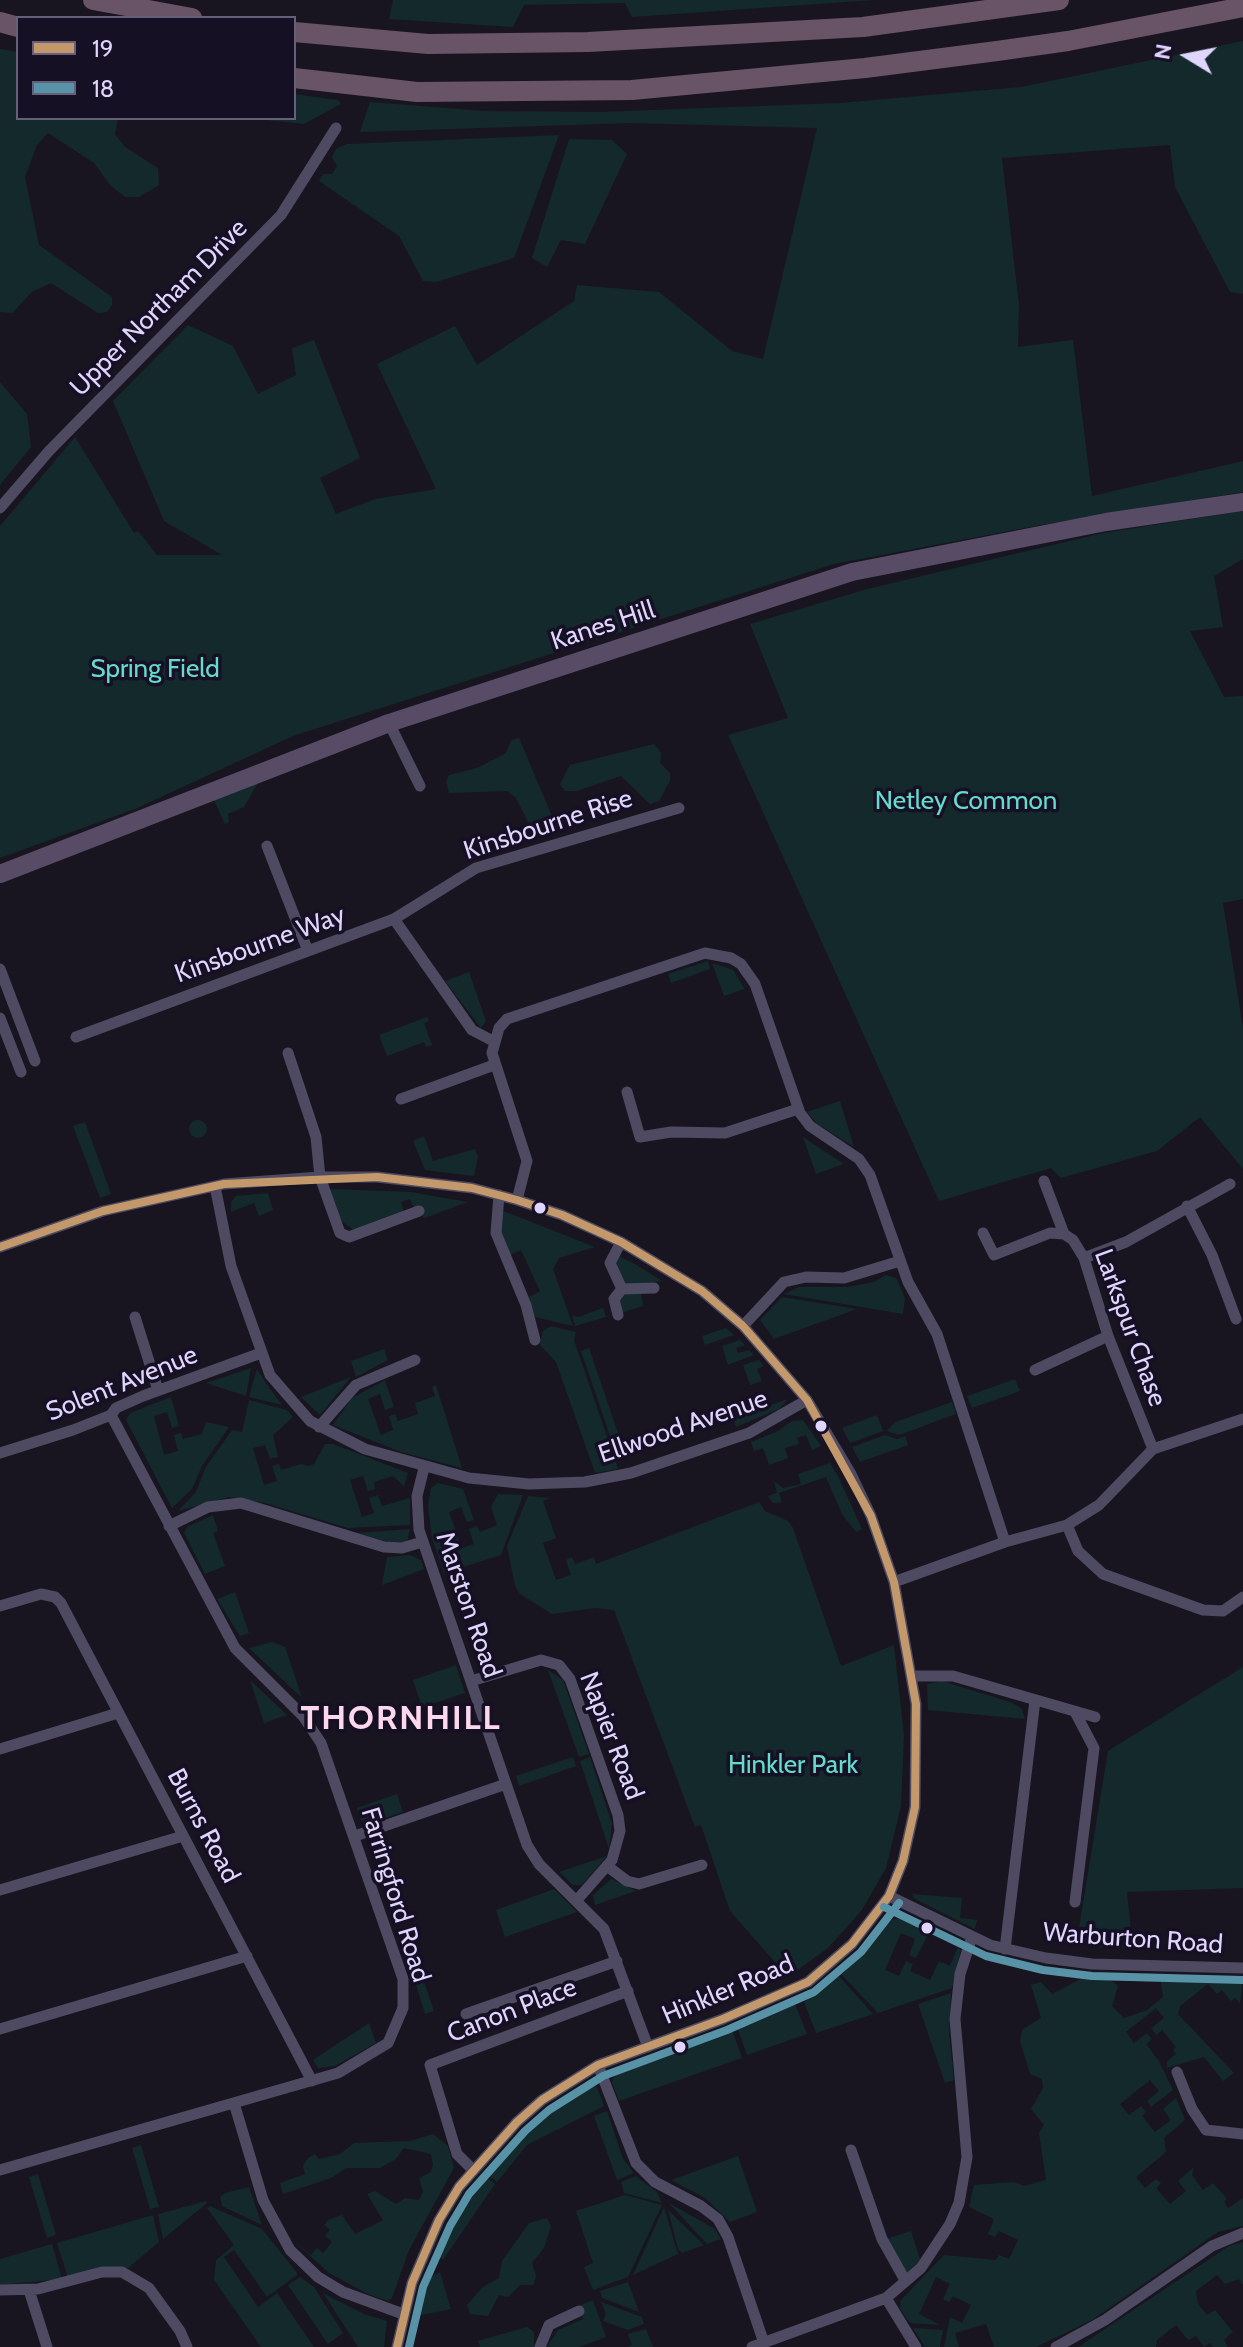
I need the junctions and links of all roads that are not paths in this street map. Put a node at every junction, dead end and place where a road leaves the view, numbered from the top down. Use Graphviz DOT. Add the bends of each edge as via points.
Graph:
graph roads {
  1 [pos="93,0"];
  2 [pos="1059,0"];
  3 [pos="1243,7"];
  4 [pos="181,16"];
  5 [pos="296,32"];
  6 [pos="296,78"];
  7 [pos="336,128"];
  8 [pos="1243,502"];
  9 [pos="0,508"];
  10 [pos="389,723"];
  11 [pos="420,786"];
  12 [pos="679,808"];
  13 [pos="267,846"];
  14 [pos="0,874"];
  15 [pos="394,919"];
  16 [pos="308,951"];
  17 [pos="0,969"];
  18 [pos="0,1018"];
  19 [pos="76,1037"];
  20 [pos="493,1041"];
  21 [pos="288,1053"];
  22 [pos="35,1061"];
  23 [pos="494,1065"];
  24 [pos="21,1072"];
  25 [pos="627,1092"];
  26 [pos="401,1099"];
  27 [pos="798,1109"];
  28 [pos="320,1177"];
  29 [pos="1044,1181"];
  30 [pos="1230,1184"];
  31 [pos="215,1186"];
  32 [pos="499,1195"];
  33 [pos="517,1200"];
  34 [pos="1187,1206"];
  35 [pos="413,1210"];
  36 [pos="983,1233"];
  37 [pos="1064,1234"];
  38 [pos="621,1242"];
  39 [pos="0,1247"];
  40 [pos="1084,1258"];
  41 [pos="900,1261"];
  42 [pos="654,1288"];
  43 [pos="622,1289"];
  44 [pos="615,1312"];
  45 [pos="135,1317"];
  46 [pos="1236,1319"];
  47 [pos="743,1326"];
  48 [pos="139,1331"];
  49 [pos="125,1335"];
  50 [pos="1108,1336"];
  51 [pos="535,1340"];
  52 [pos="261,1353"];
  53 [pos="415,1360"];
  54 [pos="1035,1370"];
  55 [pos="158,1390"];
  56 [pos="807,1400"];
  57 [pos="111,1415"];
  58 [pos="1243,1419"];
  59 [pos="319,1427"];
  60 [pos="1153,1449"];
  61 [pos="0,1453"];
  62 [pos="424,1468"];
  63 [pos="1067,1525"];
  64 [pos="169,1526"];
  65 [pos="422,1542"];
  66 [pos="1005,1542"];
  67 [pos="894,1582"];
  68 [pos="1243,1597"];
  69 [pos="0,1606"];
  70 [pos="913,1676"];
  71 [pos="471,1681"];
  72 [pos="1035,1700"];
  73 [pos="1075,1712"];
  74 [pos="118,1713"];
  75 [pos="1095,1717"];
  76 [pos="0,1749"];
  77 [pos="506,1784"];
  78 [pos="183,1836"];
  79 [pos="355,1836"];
  80 [pos="702,1865"];
  81 [pos="607,1866"];
  82 [pos="0,1890"];
  83 [pos="889,1896"];
  84 [pos="577,1900"];
  85 [pos="1075,1902"];
  86 [pos="972,1937"];
  87 [pos="1005,1949"];
  88 [pos="247,1956"];
  89 [pos="617,1961"];
  90 [pos="1243,1968"];
  91 [pos="628,1991"];
  92 [pos="466,2014"];
  93 [pos="0,2029"];
  94 [pos="648,2047"];
  95 [pos="598,2065"];
  96 [pos="1177,2072"];
  97 [pos="312,2081"];
  98 [pos="234,2103"];
  99 [pos="1243,2134"];
  100 [pos="851,2150"];
  101 [pos="0,2170"];
  102 [pos="473,2170"];
  103 [pos="1243,2233"];
  104 [pos="905,2280"];
  105 [pos="0,2290"];
  106 [pos="29,2290"];
  107 [pos="886,2298"];
  108 [pos="579,2311"];
  109 [pos="403,2314"];
  110 [pos="764,2343"];
  111 [pos="47,2347"];
  112 [pos="187,2347"];
  113 [pos="397,2347"];
  114 [pos="540,2347"];
  115 [pos="752,2347"];
  116 [pos="916,2347"];
  117 [pos="1056,2347"];
  1 -- 4 [label="highway"];
  2 -- 5 [label="highway" via="863,27 588,42 428,44"];
  3 -- 6 [label="highway" via="997,51 632,90 417,92"];
  7 -- 9 [label="street, Upper Northam Drive" via="281,215 49,451"];
  8 -- 10 [label="main road, Kanes Hill" via="1106,522 852,572"];
  10 -- 11 [label="street"];
  10 -- 14 [label="main road, Kanes Hill"];
  12 -- 15 [label="street, Kinsbourne Rise" via="476,868"];
  13 -- 16 [label="street"];
  15 -- 16 [label="street, Kinsbourne Way"];
  15 -- 20 [label="street" via="472,1030"];
  16 -- 19 [label="street, Kinsbourne Way"];
  17 -- 22 [label="street"];
  18 -- 24 [label="street"];
  20 -- 23 [label="street"];
  20 -- 27 [label="street" via="499,1028 519,1013 715,954 741,964 752,978"];
  21 -- 28 [label="street" via="316,1137"];
  23 -- 26 [label="street"];
  23 -- 33 [label="street" via="527,1161"];
  25 -- 27 [label="street" via="640,1137 725,1133"];
  27 -- 41 [label="street" via="810,1126 859,1159 870,1175"];
  28 -- 31 [label="street, Hinkler Road"];
  28 -- 32 [label="street, Hinkler Road" via="420,1181"];
  28 -- 35 [label="street" via="343,1236"];
  29 -- 37 [label="street, Larkspur Chase"];
  30 -- 34 [label="street"];
  31 -- 39 [label="street, Hinkler Road" via="94,1213"];
  31 -- 52 [label="street, Ellwood Avenue" via="231,1266"];
  32 -- 33 [label="street, Hinkler Road"];
  32 -- 51 [label="street" via="496,1233"];
  33 -- 38 [label="street, Hinkler Road"];
  34 -- 40 [label="street" via="1126,1242"];
  34 -- 46 [label="street"];
  36 -- 37 [label="street" via="994,1255 1050,1233"];
  37 -- 40 [label="street, Larkspur Chase"];
  38 -- 43 [label="street" via="610,1263"];
  38 -- 47 [label="street, Hinkler Road" via="702,1291"];
  40 -- 50 [label="street, Larkspur Chase"];
  41 -- 47 [label="street" via="844,1278 784,1282"];
  41 -- 66 [label="street" via="937,1334"];
  42 -- 43 [label="street"];
  43 -- 44 [label="street" via="614,1299"];
  45 -- 48 [label="street"];
  47 -- 56 [label="street, Hinkler Road"];
  48 -- 49 [label="street"];
  48 -- 55 [label="street"];
  50 -- 54 [label="street"];
  50 -- 60 [label="street, Larkspur Chase"];
  52 -- 55 [label="street, Solent Avenue"];
  52 -- 59 [label="street, Ellwood Avenue" via="275,1382"];
  53 -- 59 [label="street" via="356,1385"];
  55 -- 57 [label="street, Solent Avenue"];
  56 -- 62 [label="street, Ellwood Avenue" via="749,1433 609,1478 519,1483"];
  56 -- 67 [label="street, Hinkler Road" via="851,1474"];
  57 -- 61 [label="street, Solent Avenue"];
  57 -- 64 [label="street, Farringford Road"];
  58 -- 60 [label="street"];
  59 -- 62 [label="street, Ellwood Avenue"];
  60 -- 63 [label="street" via="1099,1505"];
  62 -- 65 [label="street, Marston Road" via="417,1504"];
  63 -- 66 [label="street"];
  63 -- 68 [label="street" via="1078,1551 1103,1574 1203,1610 1223,1611"];
  64 -- 65 [label="street" via="208,1507 241,1503 384,1547"];
  64 -- 79 [label="street, Farringford Road" via="235,1648 317,1734"];
  65 -- 71 [label="street, Marston Road"];
  66 -- 67 [label="street"];
  67 -- 70 [label="street, Hinkler Road"];
  69 -- 74 [label="street, Burns Road" via="51,1595 61,1603"];
  70 -- 72 [label="street" via="953,1676"];
  70 -- 83 [label="street, Hinkler Road" via="915,1807"];
  71 -- 77 [label="street, Marston Road"];
  71 -- 81 [label="street, Napier Road" via="541,1660 559,1665 567,1674 618,1815 618,1846"];
  72 -- 73 [label="street"];
  72 -- 87 [label="street"];
  73 -- 75 [label="street"];
  73 -- 85 [label="street" via="1094,1751"];
  74 -- 76 [label="street"];
  74 -- 78 [label="street, Burns Road"];
  77 -- 79 [label="street"];
  77 -- 84 [label="street, Marston Road" via="534,1858"];
  78 -- 82 [label="street"];
  78 -- 88 [label="street, Burns Road"];
  79 -- 97 [label="street, Farringford Road" via="403,1979 403,2008 396,2030 381,2049"];
  80 -- 81 [label="street" via="639,1884"];
  81 -- 84 [label="street, Napier Road"];
  83 -- 86 [label="street, Warburton Road"];
  83 -- 94 [label="street, Hinkler Road" via="852,1944 808,1982"];
  84 -- 89 [label="street, Marston Road" via="601,1923"];
  86 -- 87 [label="street, Warburton Road"];
  86 -- 104 [label="street" via="960,1974 955,2019 966,2138 964,2182 936,2247"];
  87 -- 90 [label="street, Warburton Road" via="1092,1964"];
  88 -- 93 [label="street"];
  88 -- 97 [label="street, Burns Road"];
  89 -- 91 [label="street, Marston Road"];
  89 -- 92 [label="street"];
  91 -- 94 [label="street, Marston Road"];
  91 -- 102 [label="street, Canon Place" via="430,2065 457,2154"];
  94 -- 95 [label="street, Hinkler Road"];
  95 -- 102 [label="street, Hinkler Road" via="542,2100"];
  95 -- 110 [label="street" via="636,2163 655,2182 718,2219"];
  96 -- 99 [label="street" via="1206,2130"];
  97 -- 98 [label="street, Farringford Road"];
  98 -- 101 [label="street, Farringford Road"];
  98 -- 109 [label="street" via="263,2200 290,2250 343,2292"];
  100 -- 104 [label="street" via="882,2239"];
  102 -- 109 [label="street, Hinkler Road" via="434,2230"];
  103 -- 117 [label="street" via="1212,2246"];
  104 -- 107 [label="street"];
  105 -- 106 [label="street"];
  106 -- 111 [label="street"];
  106 -- 112 [label="street" via="108,2271 129,2274 149,2288"];
  107 -- 110 [label="street"];
  107 -- 116 [label="street"];
  108 -- 114 [label="street" via="549,2325"];
  109 -- 113 [label="street, Hinkler Road"];
  110 -- 115 [label="street"];
}
